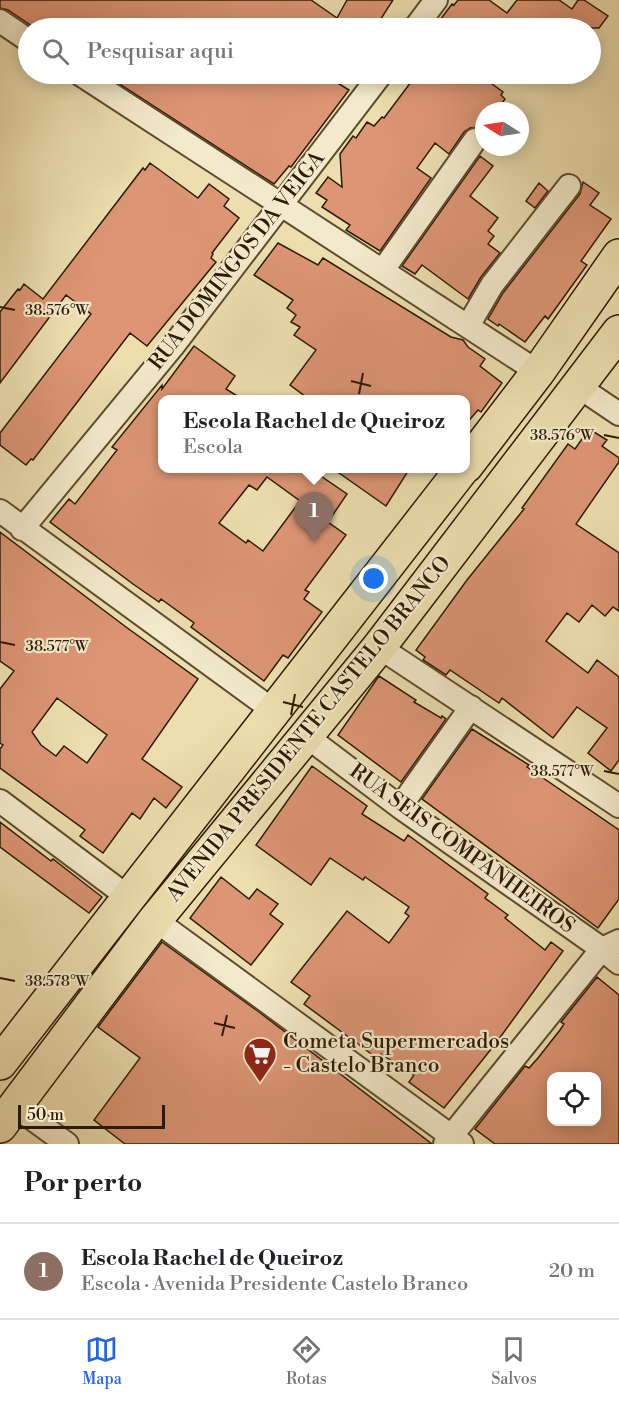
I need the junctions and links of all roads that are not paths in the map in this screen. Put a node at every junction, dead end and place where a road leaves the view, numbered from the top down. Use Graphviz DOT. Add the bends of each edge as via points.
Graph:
graph roads {
  1 [pos="436,0"];
  2 [pos="422,18"];
  3 [pos="0,21"];
  4 [pos="18,33"];
  5 [pos="95,84"];
  6 [pos="373,84"];
  7 [pos="475,140"];
  8 [pos="569,186"];
  9 [pos="282,204"];
  10 [pos="619,256"];
  11 [pos="382,270"];
  12 [pos="468,326"];
  13 [pos="619,333"];
  14 [pos="538,372"];
  15 [pos="579,387"];
  16 [pos="619,414"];
  17 [pos="470,459"];
  18 [pos="459,473"];
  19 [pos="1,514"];
  20 [pos="22,529"];
  21 [pos="379,647"];
  22 [pos="471,707"];
  23 [pos="274,711"];
  24 [pos="306,736"];
  25 [pos="0,801"];
  26 [pos="619,806"];
  27 [pos="400,807"];
  28 [pos="128,897"];
  29 [pos="155,920"];
  30 [pos="610,945"];
  31 [pos="619,963"];
  32 [pos="0,1063"];
  33 [pos="7,1116"];
  34 [pos="452,1141"];
  35 [pos="67,1144"];
  1 -- 2 [label="street"];
  3 -- 4 [label="street"];
  5 -- 9 [label="street"];
  6 -- 9 [label="street, RUA DOMINGOS DA VEIGA"];
  7 -- 11 [label="street"];
  8 -- 12 [label="street" via="492,285"];
  9 -- 11 [label="street"];
  9 -- 20 [label="street, RUA DOMINGOS DA VEIGA" via="173,346"];
  10 -- 14 [label="main road, AVENIDA PRESIDENTE CASTELO BRANCO"];
  11 -- 12 [label="street"];
  12 -- 14 [label="street"];
  13 -- 15 [label="main road, AVENIDA PRESIDENTE CASTELO BRANCO"];
  14 -- 17 [label="main road, AVENIDA PRESIDENTE CASTELO BRANCO"];
  15 -- 16 [label="street"];
  15 -- 21 [label="main road, AVENIDA PRESIDENTE CASTELO BRANCO"];
  18 -- 23 [label="main road, AVENIDA PRESIDENTE CASTELO BRANCO"];
  19 -- 20 [label="street"];
  20 -- 23 [label="street"];
  21 -- 22 [label="street"];
  21 -- 24 [label="main road, AVENIDA PRESIDENTE CASTELO BRANCO"];
  22 -- 26 [label="street"];
  22 -- 27 [label="street"];
  23 -- 28 [label="main road, AVENIDA PRESIDENTE CASTELO BRANCO"];
  24 -- 27 [label="street, RUA SEIS COMPANHEIROS"];
  24 -- 29 [label="main road, AVENIDA PRESIDENTE CASTELO BRANCO"];
  25 -- 28 [label="street"];
  27 -- 30 [label="street, RUA SEIS COMPANHEIROS"];
  28 -- 32 [label="main road, AVENIDA PRESIDENTE CASTELO BRANCO"];
  29 -- 33 [label="main road, AVENIDA PRESIDENTE CASTELO BRANCO"];
  29 -- 34 [label="street"];
  30 -- 31 [label="street, RUA SEIS COMPANHEIROS"];
  30 -- 34 [label="street"];
  33 -- 35 [label="street"];
}
